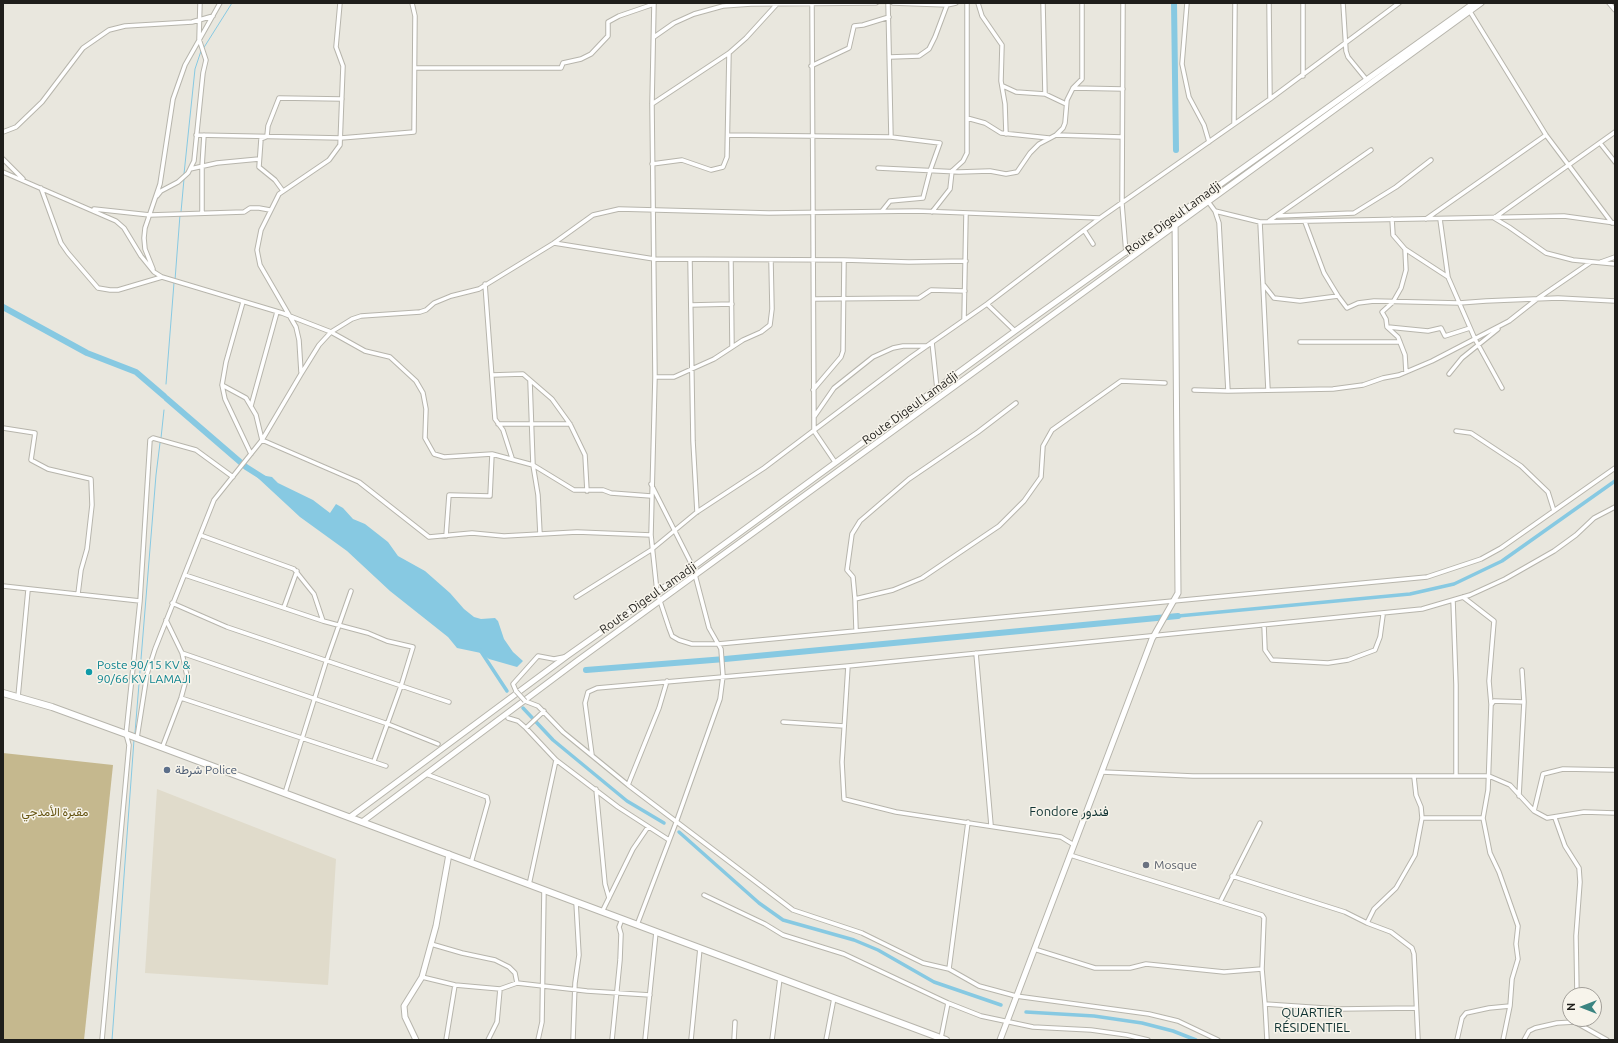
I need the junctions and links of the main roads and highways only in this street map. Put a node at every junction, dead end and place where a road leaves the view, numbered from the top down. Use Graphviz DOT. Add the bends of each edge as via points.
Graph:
graph roads {
  1 [pos="1474,3"];
  2 [pos="1481,3"];
  3 [pos="1468,10"];
  4 [pos="1175,216"];
  5 [pos="1175,226"];
  6 [pos="3,693"];
  7 [pos="350,817"];
  8 [pos="362,822"];
  9 [pos="449,854"];
  10 [pos="944,1039"];
  11 [pos="416,1040"];
  12 [pos="1000,1040"];
  1 -- 3 [label="main road, Route Digeul Lamadji"];
  2 -- 3 [label="main road, Route Digeul Lamadji"];
  3 -- 4 [label="main road, Route Digeul Lamadji" via="1366,79"];
  3 -- 5 [label="main road, Route Digeul Lamadji"];
  4 -- 5 [label="main road"];
  4 -- 7 [label="main road, Route Digeul Lamadji" via="567,656"];
  5 -- 8 [label="main road, Route Digeul Lamadji" via="695,575"];
  5 -- 12 [label="main road" via="1178,593 1155,633"];
  6 -- 7 [label="highway" via="52,707"];
  7 -- 8 [label="highway"];
  8 -- 9 [label="highway"];
  9 -- 10 [label="highway"];
  9 -- 11 [label="main road" via="436,926 422,977 404,1006 405,1017"];
}
